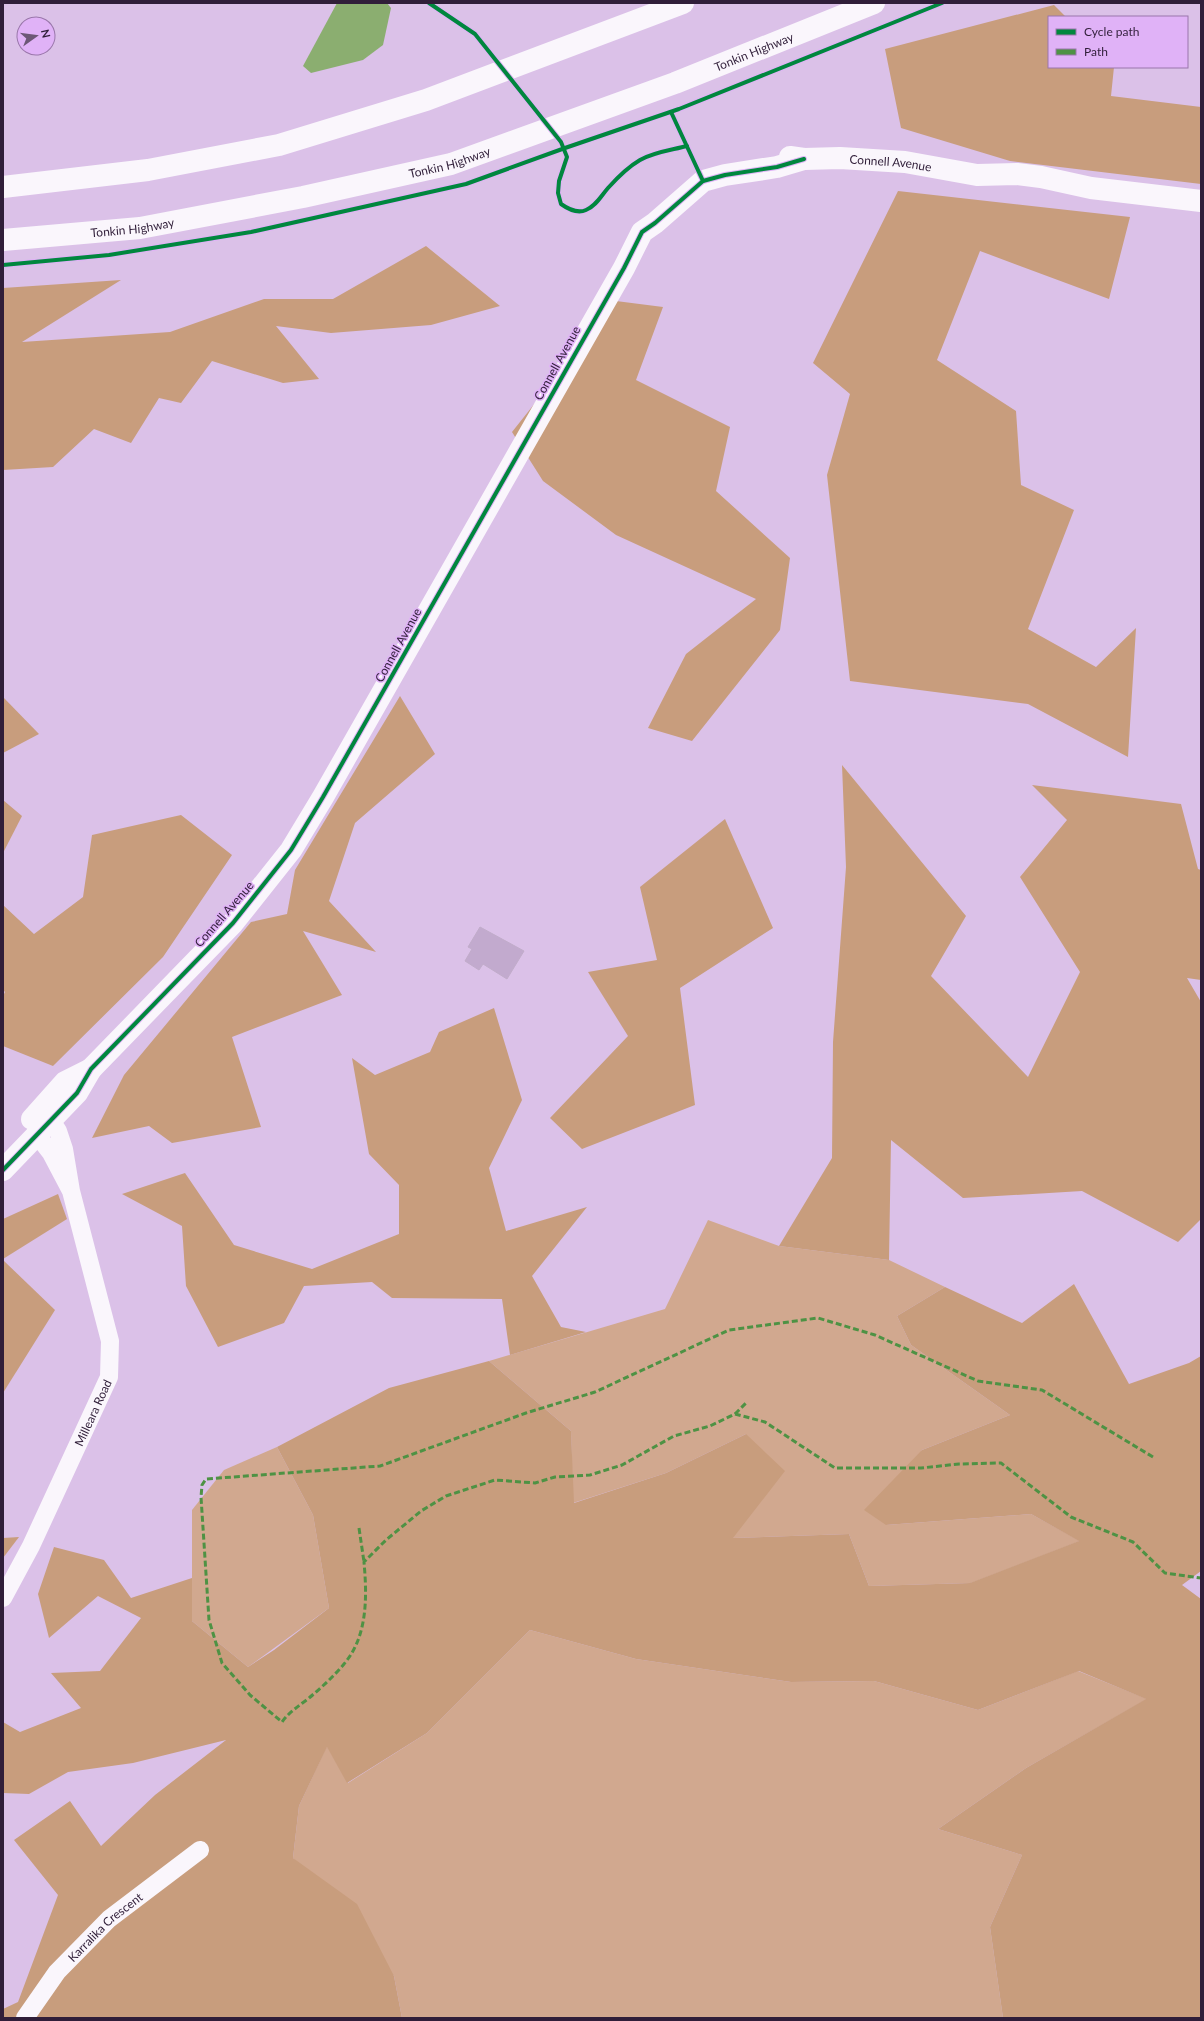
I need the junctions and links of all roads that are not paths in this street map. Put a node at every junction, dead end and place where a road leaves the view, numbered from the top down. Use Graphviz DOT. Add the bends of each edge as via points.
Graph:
graph roads {
  1 [pos="683,3"];
  2 [pos="874,3"];
  3 [pos="3,187"];
  4 [pos="1201,200"];
  5 [pos="3,240"];
  6 [pos="41,1123"];
  7 [pos="3,1151"];
  8 [pos="3,1170"];
  9 [pos="3,1598"];
  10 [pos="200,1850"];
  11 [pos="25,2018"];
  1 -- 3 [label="main road" via="426,100 279,145 148,170"];
  2 -- 5 [label="main road, Tonkin Highway" via="675,82 452,164 303,197 140,228"];
  4 -- 6 [label="main road, Connell Avenue" via="1091,188 1017,186 977,175 905,162 840,158 804,159 777,167 703,181 642,232 624,268 291,850 233,924 92,1069 65,1082"];
  6 -- 7 [label="main road, Connell Avenue"];
  6 -- 8 [label="main road, Connell Avenue"];
  6 -- 9 [label="street, Milleara Road" via="58,1131 64,1149 71,1191 110,1341 109,1377 31,1546"];
  10 -- 11 [label="street, Karralika Crescent" via="109,1919 57,1972"];
}
